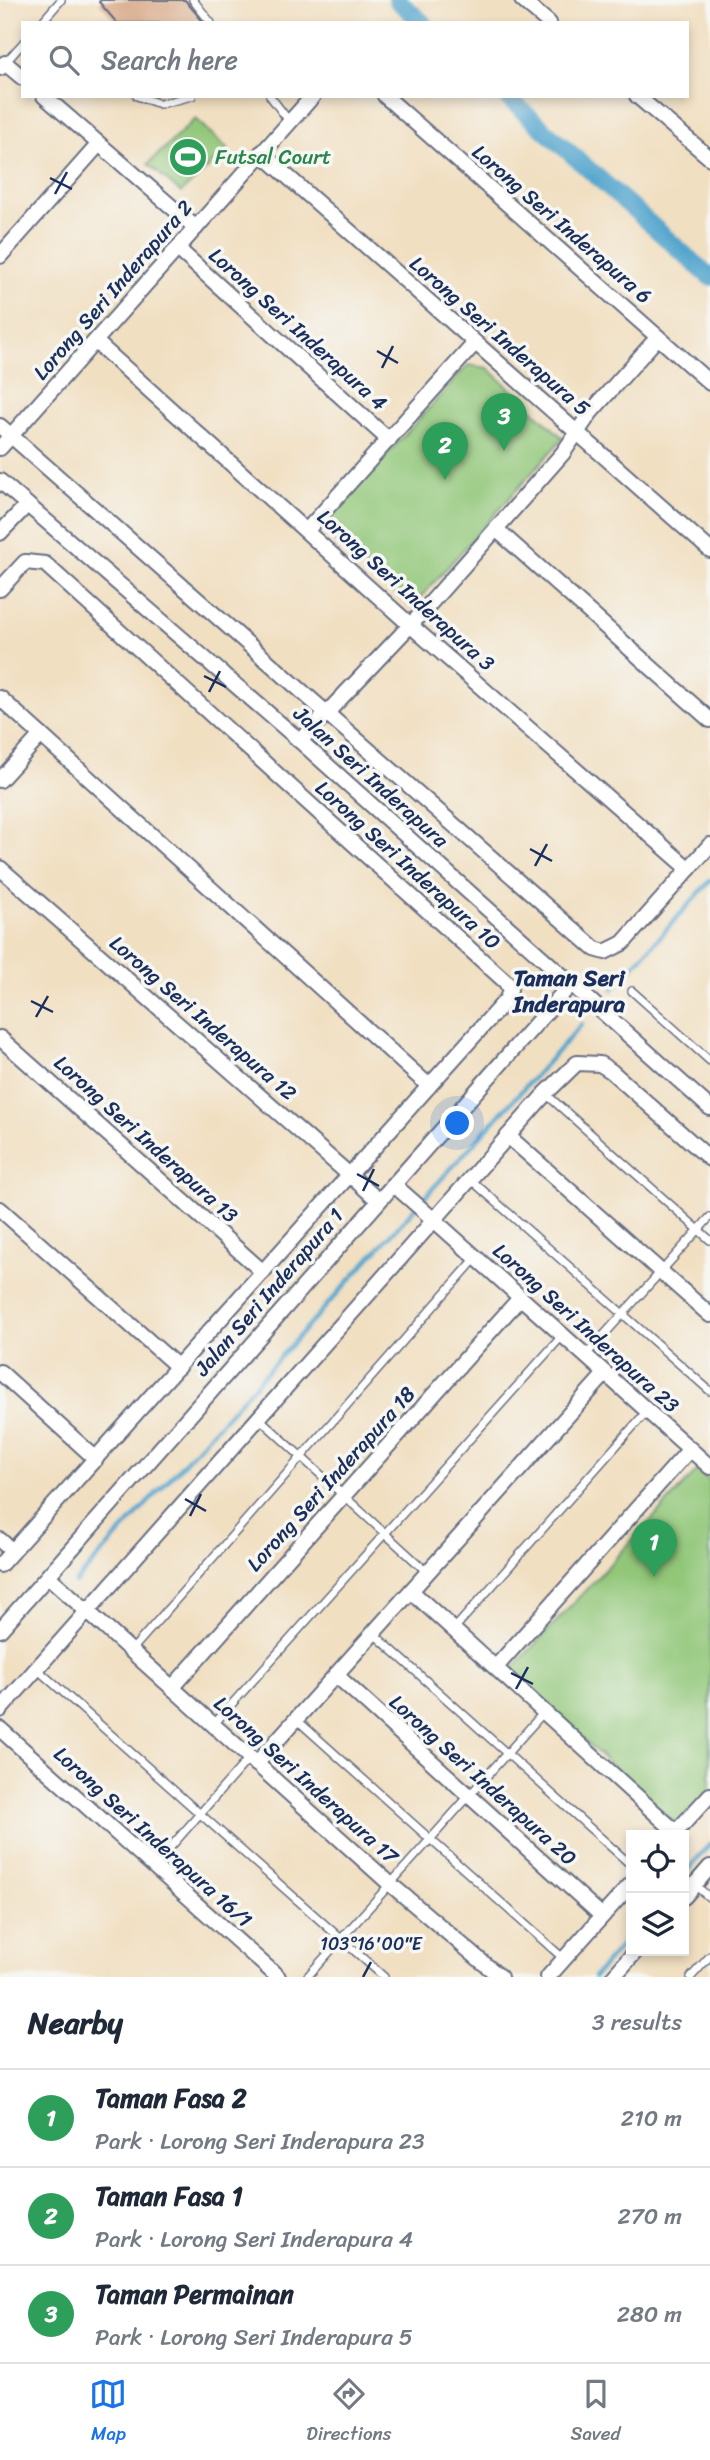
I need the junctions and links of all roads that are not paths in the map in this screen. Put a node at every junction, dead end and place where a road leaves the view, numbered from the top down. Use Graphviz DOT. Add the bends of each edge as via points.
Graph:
graph roads {
  1 [pos="61,0"];
  2 [pos="193,0"];
  3 [pos="522,0"];
  4 [pos="44,21"];
  5 [pos="209,21"];
  6 [pos="547,21"];
  7 [pos="21,45"];
  8 [pos="3,65"];
  9 [pos="21,77"];
  10 [pos="46,98"];
  11 [pos="143,98"];
  12 [pos="184,98"];
  13 [pos="272,98"];
  14 [pos="311,98"];
  15 [pos="387,98"];
  16 [pos="639,98"];
  17 [pos="289,121"];
  18 [pos="99,144"];
  19 [pos="261,153"];
  20 [pos="710,158"];
  21 [pos="196,228"];
  22 [pos="178,249"];
  23 [pos="0,256"];
  24 [pos="658,337"];
  25 [pos="96,342"];
  26 [pos="475,343"];
  27 [pos="710,383"];
  28 [pos="5,431"];
  29 [pos="578,432"];
  30 [pos="389,440"];
  31 [pos="0,448"];
  32 [pos="0,481"];
  33 [pos="27,505"];
  34 [pos="308,529"];
  35 [pos="496,529"];
  36 [pos="1,530"];
  37 [pos="710,550"];
  38 [pos="0,589"];
  39 [pos="409,624"];
  40 [pos="0,698"];
  41 [pos="325,712"];
  42 [pos="710,720"];
  43 [pos="41,735"];
  44 [pos="300,741"];
  45 [pos="0,780"];
  46 [pos="710,845"];
  47 [pos="0,868"];
  48 [pos="689,869"];
  49 [pos="571,984"];
  50 [pos="632,992"];
  51 [pos="0,1038"];
  52 [pos="710,1061"];
  53 [pos="429,1086"];
  54 [pos="545,1094"];
  55 [pos="710,1108"];
  56 [pos="508,1136"];
  57 [pos="710,1159"];
  58 [pos="349,1174"];
  59 [pos="470,1179"];
  60 [pos="393,1184"];
  61 [pos="379,1200"];
  62 [pos="0,1209"];
  63 [pos="429,1216"];
  64 [pos="710,1217"];
  65 [pos="698,1230"];
  66 [pos="710,1240"];
  67 [pos="476,1258"];
  68 [pos="660,1271"];
  69 [pos="263,1272"];
  70 [pos="520,1298"];
  71 [pos="623,1314"];
  72 [pos="710,1315"];
  73 [pos="563,1335"];
  74 [pos="585,1356"];
  75 [pos="178,1367"];
  76 [pos="0,1372"];
  77 [pos="605,1374"];
  78 [pos="710,1391"];
  79 [pos="647,1411"];
  80 [pos="260,1419"];
  81 [pos="690,1449"];
  82 [pos="302,1457"];
  83 [pos="96,1459"];
  84 [pos="710,1467"];
  85 [pos="344,1496"];
  86 [pos="386,1534"];
  87 [pos="0,1540"];
  88 [pos="12,1551"];
  89 [pos="0,1565"];
  90 [pos="428,1572"];
  91 [pos="48,1576"];
  92 [pos="411,1591"];
  93 [pos="88,1612"];
  94 [pos="454,1629"];
  95 [pos="0,1630"];
  96 [pos="373,1633"];
  97 [pos="131,1651"];
  98 [pos="496,1667"];
  99 [pos="37,1669"];
  100 [pos="336,1675"];
  101 [pos="172,1688"];
  102 [pos="0,1710"];
  103 [pos="545,1712"];
  104 [pos="296,1719"];
  105 [pos="214,1725"];
  106 [pos="0,1729"];
  107 [pos="507,1754"];
  108 [pos="253,1760"];
  109 [pos="710,1795"];
  110 [pos="469,1796"];
  111 [pos="200,1814"];
  112 [pos="672,1830"];
  113 [pos="678,1830"];
  114 [pos="430,1838"];
  115 [pos="626,1861"];
  116 [pos="153,1867"];
  117 [pos="710,1867"];
  118 [pos="389,1883"];
  119 [pos="695,1884"];
  120 [pos="626,1890"];
  121 [pos="687,1893"];
  122 [pos="710,1898"];
  123 [pos="602,1916"];
  124 [pos="341,1939"];
  125 [pos="632,1956"];
  126 [pos="710,1956"];
  127 [pos="564,1959"];
  128 [pos="278,1977"];
  129 [pos="307,1977"];
  130 [pos="384,1977"];
  131 [pos="500,1977"];
  132 [pos="548,1977"];
  133 [pos="613,1977"];
  134 [pos="691,1977"];
  1 -- 4 [label="lane"];
  2 -- 5 [label="lane"];
  3 -- 6 [label="street"];
  7 -- 8 [label="lane"];
  8 -- 9 [label="street"];
  10 -- 18 [label="street"];
  11 -- 12 [label="lane" via="160,104"];
  13 -- 17 [label="lane"];
  14 -- 17 [label="street, Lorong Seri Inderapura 2"];
  15 -- 24 [label="street, Lorong Seri Inderapura 6"];
  16 -- 20 [label="street"];
  17 -- 19 [label="street, Lorong Seri Inderapura 2"];
  18 -- 21 [label="street"];
  18 -- 23 [label="street"];
  19 -- 21 [label="street, Lorong Seri Inderapura 2"];
  19 -- 26 [label="street, Lorong Seri Inderapura 5"];
  21 -- 22 [label="street, Lorong Seri Inderapura 2"];
  22 -- 25 [label="street, Lorong Seri Inderapura 2"];
  22 -- 30 [label="street, Lorong Seri Inderapura 4"];
  24 -- 27 [label="street, Lorong Seri Inderapura 6"];
  24 -- 29 [label="street"];
  25 -- 28 [label="street, Lorong Seri Inderapura 2"];
  25 -- 34 [label="street, Lorong Seri Inderapura 3"];
  26 -- 29 [label="street, Lorong Seri Inderapura 5"];
  26 -- 30 [label="street"];
  28 -- 31 [label="street, Lorong Seri Inderapura 2"];
  28 -- 41 [label="street"];
  29 -- 35 [label="street"];
  29 -- 37 [label="street, Lorong Seri Inderapura 5"];
  30 -- 34 [label="street"];
  32 -- 33 [label="street, Jalan Seri Inderapura"];
  33 -- 36 [label="street"];
  33 -- 44 [label="street, Jalan Seri Inderapura"];
  34 -- 39 [label="street, Lorong Seri Inderapura 3"];
  35 -- 39 [label="street"];
  35 -- 42 [label="street"];
  38 -- 53 [label="street, Lorong Seri Inderapura 10" via="25,562 45,564 506,982 510,990 507,999"];
  39 -- 41 [label="street"];
  39 -- 48 [label="street, Lorong Seri Inderapura 3"];
  40 -- 43 [label="street"];
  41 -- 44 [label="street"];
  41 -- 48 [label="street" via="595,949 605,952 623,943"];
  43 -- 45 [label="street"];
  43 -- 53 [label="street"];
  44 -- 49 [label="street, Jalan Seri Inderapura"];
  46 -- 48 [label="street"];
  47 -- 58 [label="street, Lorong Seri Inderapura 12"];
  49 -- 55 [label="street, Jalan Seri Inderapura"];
  49 -- 60 [label="street, Jalan Seri Inderapura 1"];
  50 -- 52 [label="lane"];
  51 -- 69 [label="street, Lorong Seri Inderapura 13"];
  53 -- 58 [label="street"];
  54 -- 56 [label="street"];
  54 -- 57 [label="street" via="577,1063 600,1064"];
  54 -- 65 [label="lane"];
  56 -- 59 [label="street"];
  56 -- 68 [label="street"];
  58 -- 61 [label="street, Lorong Seri Inderapura 12"];
  58 -- 69 [label="street"];
  59 -- 63 [label="street"];
  59 -- 71 [label="lane"];
  60 -- 61 [label="street, Jalan Seri Inderapura 1"];
  60 -- 63 [label="street, Lorong Seri Inderapura 23"];
  61 -- 91 [label="street, Jalan Seri Inderapura 1"];
  62 -- 75 [label="street"];
  63 -- 67 [label="street, Lorong Seri Inderapura 23"];
  63 -- 80 [label="street"];
  64 -- 65 [label="lane"];
  65 -- 66 [label="lane"];
  65 -- 68 [label="lane"];
  67 -- 70 [label="street, Lorong Seri Inderapura 23"];
  67 -- 82 [label="lane"];
  68 -- 71 [label="lane"];
  68 -- 72 [label="street"];
  69 -- 75 [label="street"];
  70 -- 73 [label="street, Lorong Seri Inderapura 23"];
  70 -- 85 [label="street, Lorong Seri Inderapura 18"];
  71 -- 74 [label="lane"];
  71 -- 78 [label="lane"];
  73 -- 74 [label="street, Lorong Seri Inderapura 23"];
  73 -- 86 [label="lane"];
  74 -- 77 [label="street, Lorong Seri Inderapura 23"];
  75 -- 83 [label="street"];
  76 -- 83 [label="street"];
  77 -- 79 [label="street, Lorong Seri Inderapura 23"];
  77 -- 90 [label="street"];
  79 -- 81 [label="street, Lorong Seri Inderapura 23"];
  79 -- 94 [label="lane"];
  80 -- 82 [label="lane"];
  80 -- 93 [label="street"];
  81 -- 84 [label="street, Lorong Seri Inderapura 23"];
  81 -- 98 [label="street"];
  82 -- 85 [label="lane"];
  82 -- 97 [label="lane"];
  83 -- 88 [label="street"];
  85 -- 86 [label="lane"];
  85 -- 101 [label="street, Lorong Seri Inderapura 18"];
  86 -- 90 [label="lane"];
  86 -- 105 [label="lane"];
  87 -- 88 [label="street"];
  88 -- 89 [label="street"];
  90 -- 92 [label="street"];
  91 -- 93 [label="street, Lorong Seri Inderapura 17"];
  91 -- 95 [label="street, Jalan Seri Inderapura 1"];
  92 -- 94 [label="street"];
  92 -- 96 [label="street"];
  93 -- 97 [label="street, Lorong Seri Inderapura 17"];
  93 -- 99 [label="street"];
  94 -- 98 [label="street"];
  96 -- 100 [label="street"];
  96 -- 107 [label="lane"];
  97 -- 101 [label="street, Lorong Seri Inderapura 17"];
  98 -- 103 [label="street"];
  99 -- 102 [label="street"];
  99 -- 111 [label="lane"];
  100 -- 104 [label="street"];
  100 -- 110 [label="street, Lorong Seri Inderapura 20"];
  101 -- 105 [label="street, Lorong Seri Inderapura 17"];
  103 -- 107 [label="lane"];
  103 -- 112 [label="street"];
  104 -- 108 [label="street"];
  104 -- 114 [label="lane"];
  105 -- 108 [label="street, Lorong Seri Inderapura 17"];
  106 -- 116 [label="street, Lorong Seri Inderapura 16/1"];
  107 -- 110 [label="lane"];
  107 -- 115 [label="lane"];
  108 -- 111 [label="lane"];
  108 -- 118 [label="street, Lorong Seri Inderapura 17"];
  109 -- 113 [label="street"];
  110 -- 114 [label="lane"];
  110 -- 123 [label="street, Lorong Seri Inderapura 20"];
  111 -- 116 [label="lane"];
  111 -- 124 [label="lane"];
  114 -- 118 [label="lane"];
  114 -- 127 [label="lane"];
  116 -- 128 [label="street, Lorong Seri Inderapura 16/1"];
  117 -- 119 [label="street"];
  118 -- 124 [label="lane"];
  118 -- 131 [label="street, Lorong Seri Inderapura 17"];
  119 -- 121 [label="street"];
  119 -- 122 [label="lane"];
  120 -- 123 [label="street"];
  123 -- 127 [label="street"];
  124 -- 129 [label="lane"];
  124 -- 130 [label="lane"];
  125 -- 133 [label="street"];
  126 -- 134 [label="lane"];
  127 -- 132 [label="street"];
}
